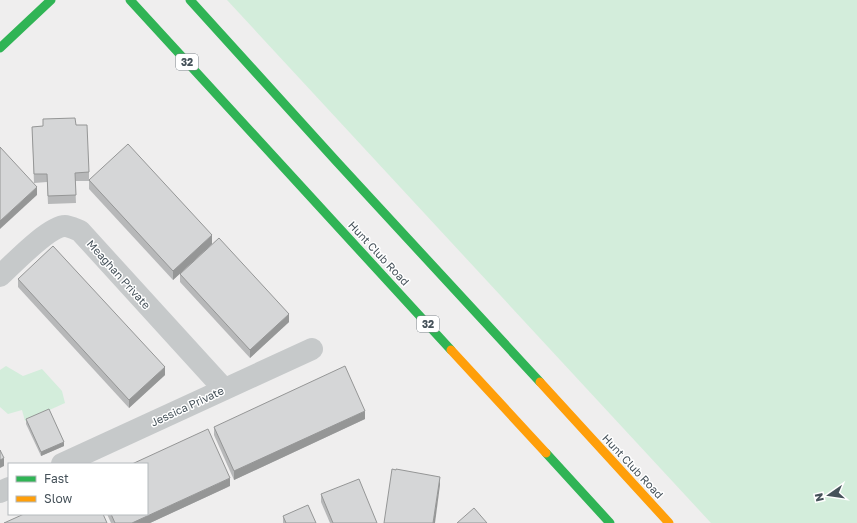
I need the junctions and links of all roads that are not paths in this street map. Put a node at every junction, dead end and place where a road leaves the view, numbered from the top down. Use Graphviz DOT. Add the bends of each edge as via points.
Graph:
graph roads {
  1 [pos="51,0"];
  2 [pos="130,0"];
  3 [pos="190,0"];
  4 [pos="0,48"];
  5 [pos="0,276"];
  6 [pos="312,349"];
  7 [pos="224,389"];
  8 [pos="64,463"];
  9 [pos="610,523"];
  10 [pos="669,523"];
  1 -- 4 [label="main road"];
  2 -- 9 [label="main road, Hunt Club Road / 32"];
  3 -- 10 [label="main road, Hunt Club Road"];
  5 -- 7 [label="street, Meaghan Private" via="54,229 65,226 80,231"];
  6 -- 7 [label="street, Jessica Private"];
  7 -- 8 [label="street, Jessica Private"];
}
